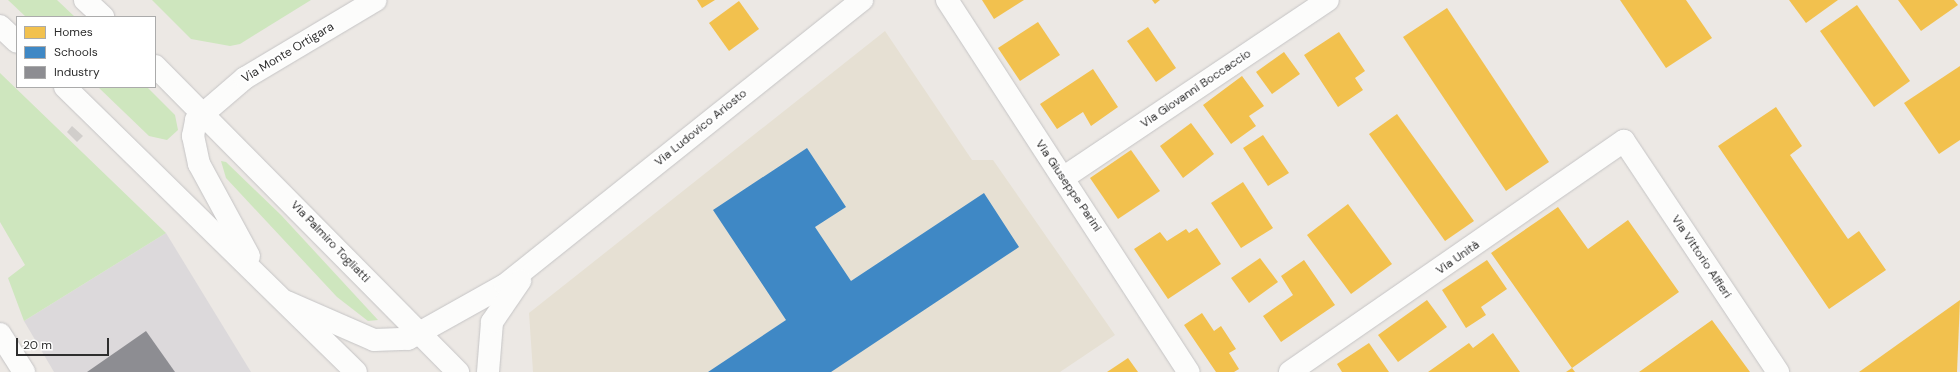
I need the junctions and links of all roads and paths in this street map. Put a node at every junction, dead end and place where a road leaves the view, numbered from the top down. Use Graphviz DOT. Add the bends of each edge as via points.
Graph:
graph roads {
  1 [pos="85,0"];
  2 [pos="376,0"];
  3 [pos="862,0"];
  4 [pos="946,0"];
  5 [pos="1328,0"];
  6 [pos="102,16"];
  7 [pos="0,26"];
  8 [pos="16,41"];
  9 [pos="156,67"];
  10 [pos="66,88"];
  11 [pos="203,111"];
  12 [pos="1624,142"];
  13 [pos="1063,178"];
  14 [pos="541,255"];
  15 [pos="257,272"];
  16 [pos="287,302"];
  17 [pos="419,333"];
  18 [pos="1,339"];
  19 [pos="24,372"];
  20 [pos="356,372"];
  21 [pos="458,372"];
  22 [pos="488,372"];
  23 [pos="1189,372"];
  24 [pos="1290,372"];
  25 [pos="1778,372"];
  1 -- 6 [label="street"];
  2 -- 11 [label="street, Via Monte Ortigara" via="245,78"];
  3 -- 14 [label="street, Via Ludovico Ariosto"];
  4 -- 13 [label="street, Via Giuseppe Parini"];
  5 -- 13 [label="street, Via Giovanni Boccaccio"];
  7 -- 8 [label="street"];
  9 -- 11 [label="street, Via Palmiro Togliatti"];
  10 -- 15 [label="street"];
  11 -- 15 [label="street" via="193,136 199,164"];
  11 -- 17 [label="street, Via Palmiro Togliatti"];
  12 -- 24 [label="street, Via Unità"];
  12 -- 25 [label="street, Via Vittorio Alfieri"];
  13 -- 23 [label="street, Via Giuseppe Parini"];
  14 -- 17 [label="street, Via Ludovico Ariosto" via="490,295"];
  14 -- 22 [label="street, Via Ludovico Ariosto" via="492,322"];
  15 -- 16 [label="street"];
  16 -- 17 [label="street, Via Ludovico Ariosto" via="374,340 408,339"];
  16 -- 20 [label="street"];
  17 -- 21 [label="street, Via Palmiro Togliatti"];
  18 -- 19 [label="street"];
}
